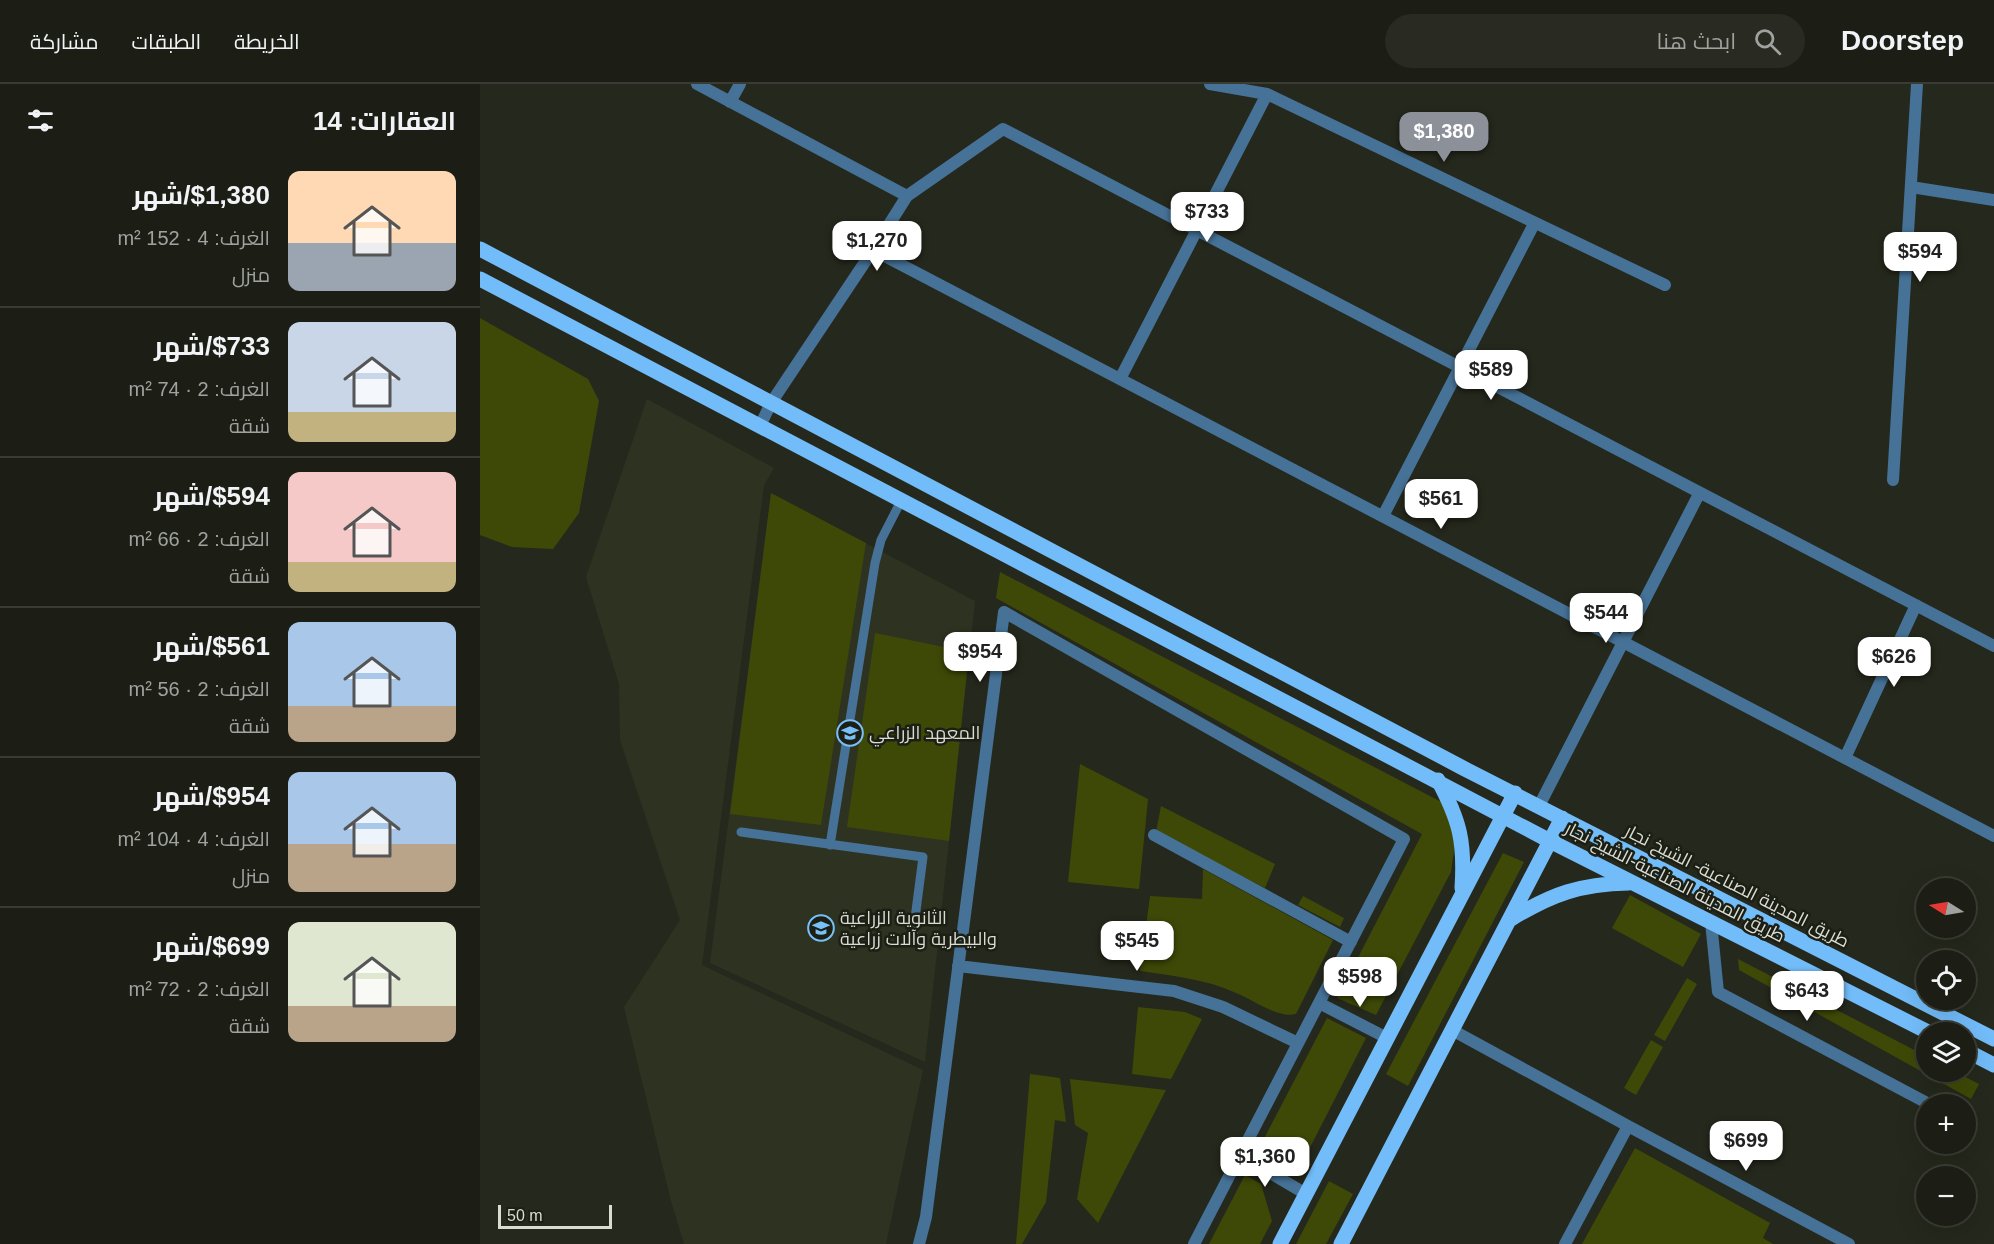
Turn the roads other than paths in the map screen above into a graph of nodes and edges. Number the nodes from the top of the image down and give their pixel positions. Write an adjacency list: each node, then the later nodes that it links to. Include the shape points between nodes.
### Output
1 (697, 84): 6 (street)
2 (740, 84): 6 (street)
3 (1210, 84): 5 (street)
4 (1917, 84): 7 (street)
5 (1267, 94): 10 (street); 11 (street)
6 (730, 102): 8 (street)
7 (1911, 187): 9 (street); 20 (street)
8 (907, 196): 11 (street, via 1003,129); 13 (street)
9 (1994, 200)
10 (1534, 224): 15 (street); 16 (street)
11 (1197, 230): 16 (street); 17 (street)
12 (480, 249): 18 (main road, طريق المدينة الصناعية- الشيخ نجار)
13 (873, 250): 17 (street); 18 (street)
14 (480, 279): 19 (main road, طريق المدينة الصناعية-الشيخ نجار)
15 (1665, 285)
16 (1460, 367): 21 (street); 23 (street)
17 (1120, 379): 23 (street)
18 (771, 403): 19 (street); 29 (main road, طريق المدينة الصناعية- الشيخ نجار)
19 (760, 426): 22 (main road, طريق المدينة الصناعية-الشيخ نجار)
20 (1893, 480)
21 (1699, 494): 24 (street); 25 (street)
22 (902, 499): 28 (main road, طريق المدينة الصناعية-الشيخ نجار); 37 (lane, via 881,540 875,563)
23 (1383, 516): 25 (street)
24 (1916, 605): 26 (street); 27 (street)
25 (1624, 642): 27 (street); 30 (street)
26 (1994, 646)
27 (1845, 758): 35 (street)
28 (1438, 780): 31 (main road, طريق المدينة الصناعية-الشيخ نجار); 39 (main road, via 1463,838)
29 (1515, 794): 30 (main road, طريق المدينة الصناعية- الشيخ نجار); 31 (main road)
30 (1539, 806): 32 (main road, طريق المدينة الصناعية- الشيخ نجار)
31 (1504, 815): 36 (main road, طريق المدينة الصناعية-الشيخ نجار); 39 (main road)
32 (1562, 818): 36 (main road); 49 (main road, طريق المدينة الصناعية- الشيخ نجار)
33 (741, 832): 37 (lane)
34 (1154, 835): 43 (street)
35 (1994, 836)
36 (1550, 841): 38 (main road, طريق المدينة الصناعية-الشيخ نجار); 40 (main road)
37 (830, 844): 42 (lane, via 923,857)
38 (1632, 883): 40 (main road, via 1597,884 1566,891); 41 (main road, طريق المدينة الصناعية-الشيخ نجار)
39 (1462, 895): 48 (main road)
40 (1509, 920): 47 (main road)
41 (1711, 922): 46 (main road, طريق المدينة الصناعية-الشيخ نجار); 53 (street, via 1718,992)
42 (912, 941)
43 (1351, 942): 44 (street, via 1404,839 1004,612); 45 (street)
44 (958, 966): 50 (street, via 1174,991 1223,1007); 57 (street, via 926,1217)
45 (1318, 1003): 48 (street); 50 (street)
46 (1916, 1026)
47 (1452, 1030): 54 (street); 60 (main road)
48 (1387, 1038): 56 (main road)
49 (1994, 1039)
50 (1298, 1043): 55 (street)
51 (1976, 1056): 52 (main road)
52 (1994, 1065)
53 (1916, 1097)
54 (1628, 1126): 61 (street); 62 (street)
55 (1240, 1155): 56 (street); 58 (street)
56 (1306, 1194): 59 (main road)
57 (919, 1244)
58 (1194, 1244)
59 (1280, 1244)
60 (1341, 1244)
61 (1565, 1244)
62 (1849, 1244)

